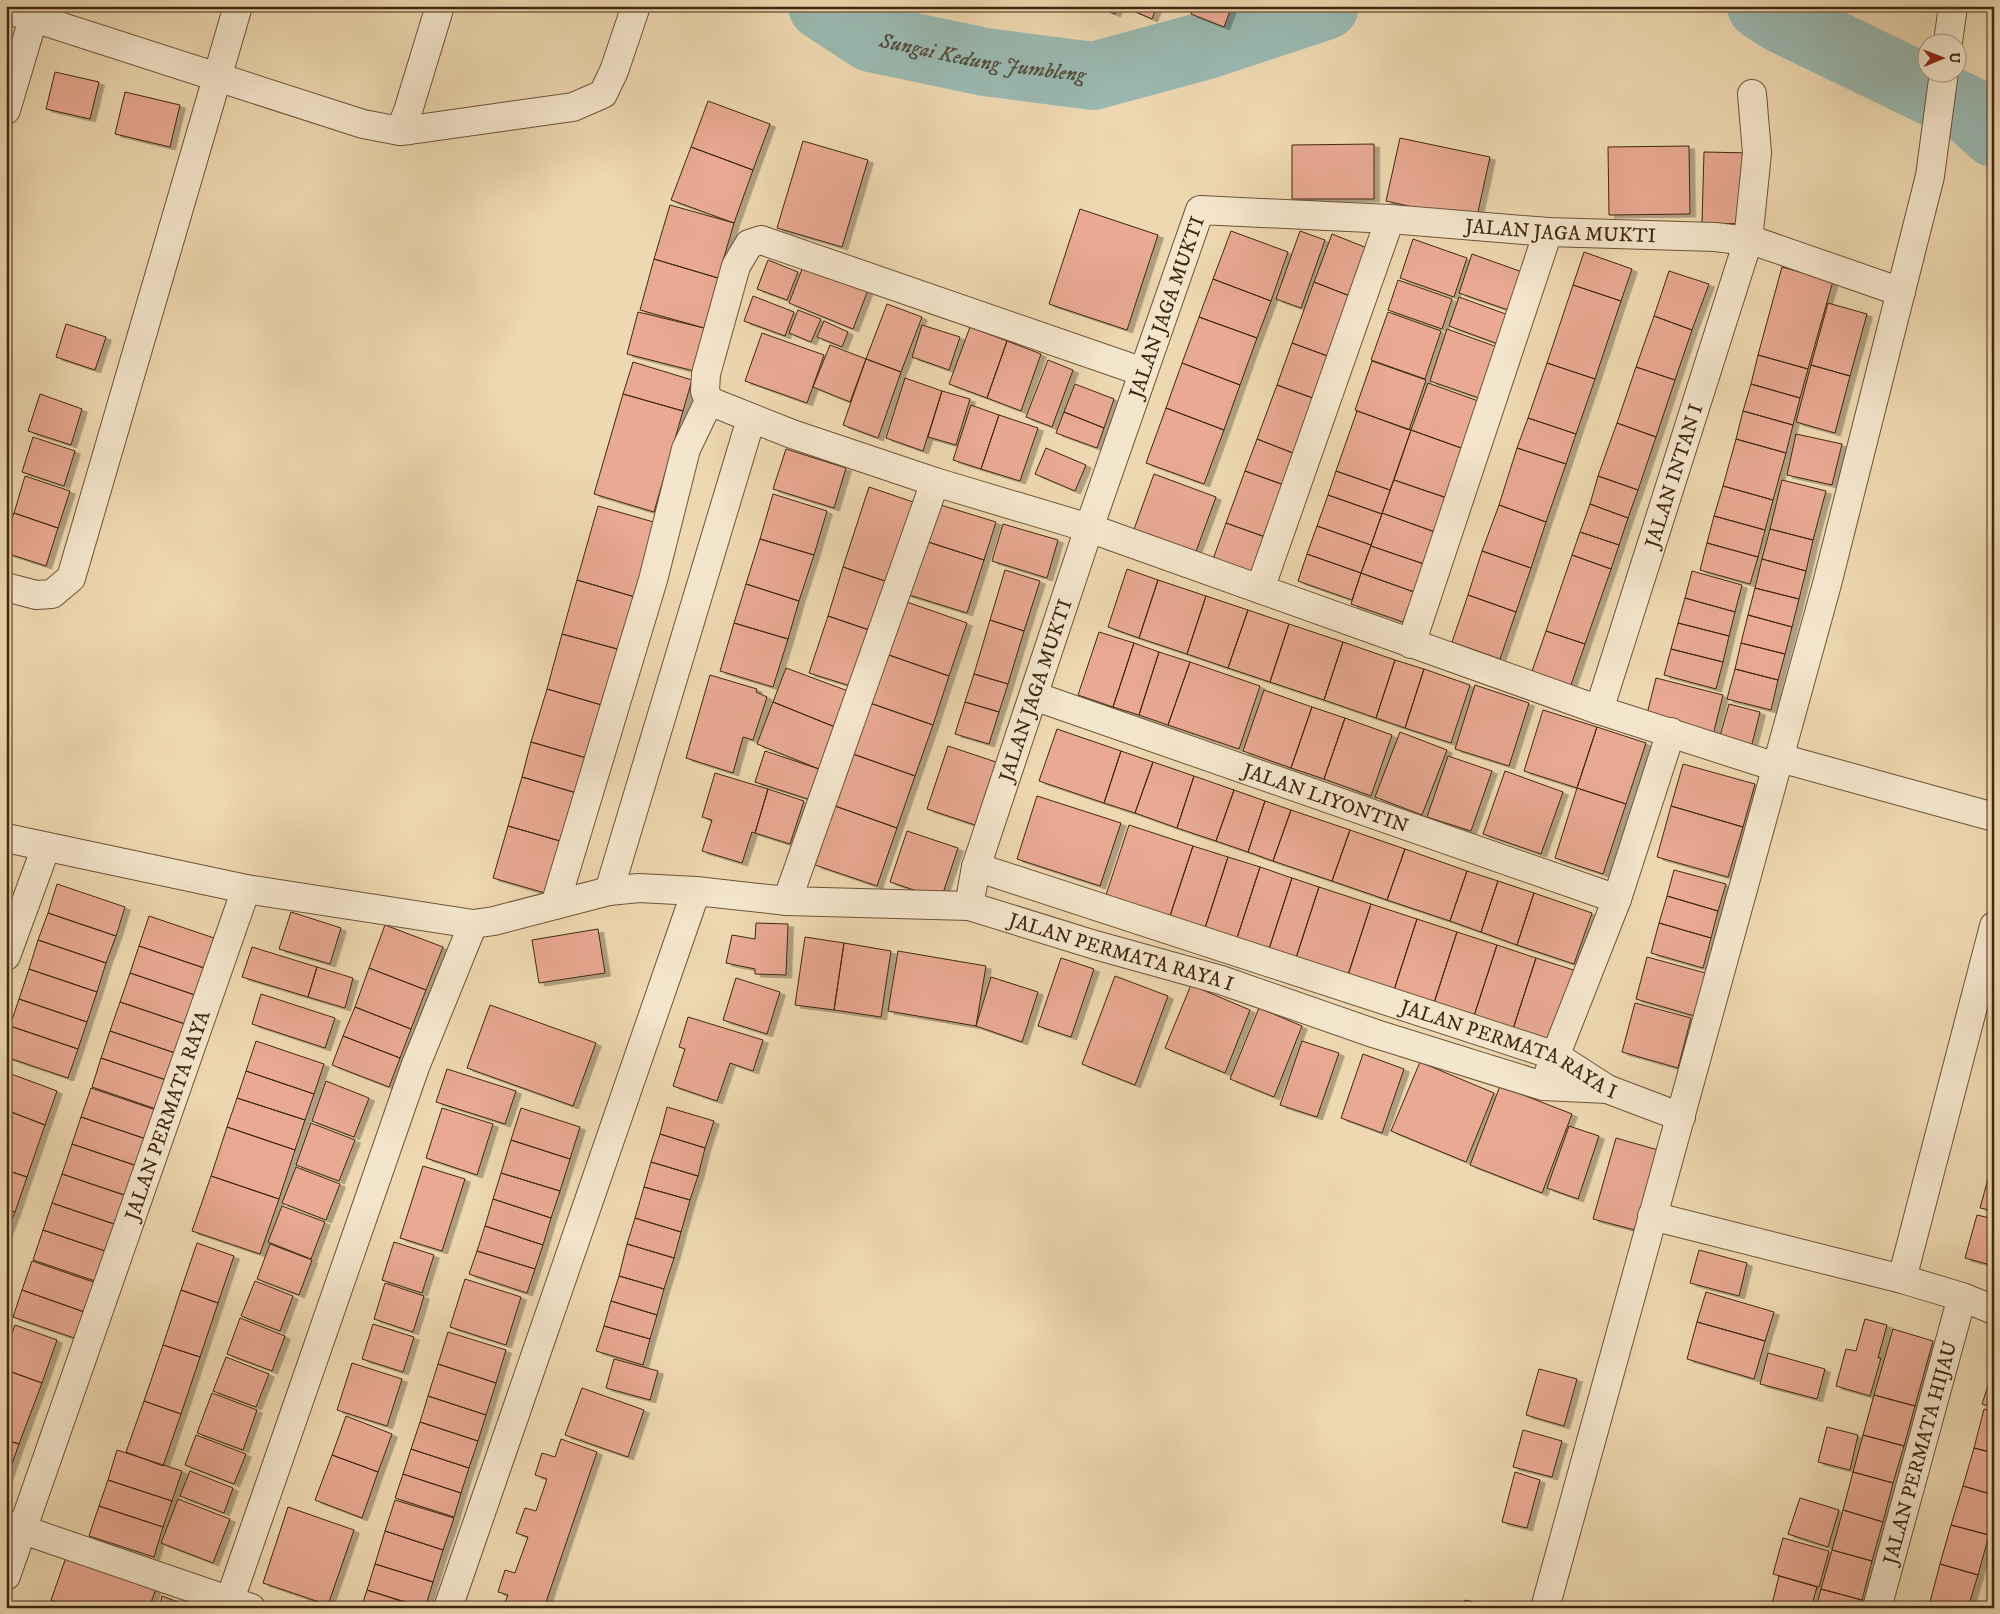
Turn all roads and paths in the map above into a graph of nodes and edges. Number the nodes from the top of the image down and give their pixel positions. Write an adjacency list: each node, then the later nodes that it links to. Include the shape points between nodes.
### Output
1 (238, 6): 8 (street)
2 (440, 6): 12 (street)
3 (636, 6): 12 (street, via 603,94 573,107)
4 (1953, 6): 7 (street)
5 (6, 9): 6 (street)
6 (36, 12): 8 (street); 11 (street)
7 (1949, 32)
8 (217, 76): 12 (street, via 363,124); 22 (street, via 72,578 52,594 36,595)
9 (1943, 82): 16 (street, via 1930,176)
10 (1752, 94): 15 (street, JALAN INTAN I, via 1757,153)
11 (6, 110)
12 (400, 131)
13 (1390, 220): 14 (street, JALAN JAGA MUKTI); 17 (street, JALAN JAGA MUKTI, via 1200,210); 23 (street)
14 (1548, 232): 15 (street, JALAN JAGA MUKTI, via 1715,237); 24 (street)
15 (1753, 242): 16 (street, JALAN JAGA MUKTI); 26 (street, JALAN INTAN I)
16 (1901, 292): 28 (street)
17 (1143, 372): 18 (street, via 761,240 749,244 736,266 706,374 705,391); 21 (street, JALAN JAGA MUKTI)
18 (709, 402): 19 (street); 38 (street, via 686,449 653,580)
19 (751, 420): 20 (street); 34 (street)
20 (935, 482): 21 (street); 37 (street)
21 (1089, 528): 23 (street); 25 (street, JALAN JAGA MUKTI)
22 (6, 587)
23 (1260, 589): 24 (street)
24 (1410, 644): 26 (street)
25 (1034, 696): 32 (street, JALAN JAGA MUKTI); 36 (street, JALAN LIYONTIN)
26 (1599, 710): 27 (street)
27 (1671, 732): 28 (street, via 1717,749); 36 (street)
28 (1778, 762): 29 (street); 46 (street)
29 (1994, 817)
30 (6, 838): 31 (street)
31 (46, 847): 33 (street); 42 (street)
32 (976, 867): 39 (street, JALAN JAGA MUKTI); 43 (street, JALAN PERMATA RAYA I)
33 (246, 889): 40 (street, JALAN PERMATA RAYA I); 51 (street, JALAN PERMATA RAYA)
34 (609, 891): 35 (street, JALAN PERMATA RAYA I, via 639,888); 38 (street, JALAN PERMATA RAYA I)
35 (696, 891): 37 (street, JALAN PERMATA RAYA I); 54 (street)
36 (1617, 899): 43 (street)
37 (787, 901): 39 (street, JALAN PERMATA RAYA I)
38 (555, 905): 40 (street, JALAN PERMATA RAYA I)
39 (969, 906): 44 (street, JALAN PERMATA RAYA I, via 1221,980 1376,1034)
40 (473, 924): 53 (street, via 415,1067)
41 (1994, 926): 48 (street)
42 (6, 956)
43 (1556, 1056): 44 (street); 45 (street, JALAN PERMATA RAYA I)
44 (1543, 1086): 45 (street, JALAN PERMATA RAYA I)
45 (1607, 1090): 46 (street)
46 (1681, 1117): 47 (street)
47 (1652, 1216): 48 (street); 55 (street)
48 (1902, 1279): 49 (street)
49 (1962, 1297): 50 (street); 56 (street, JALAN PERMATA HIJAU)
50 (1994, 1310)
51 (14, 1527): 52 (street, JALAN PERMATA RAYA); 53 (street)
52 (6, 1576)
53 (235, 1605)
54 (448, 1608)
55 (1545, 1608)
56 (1877, 1608)

